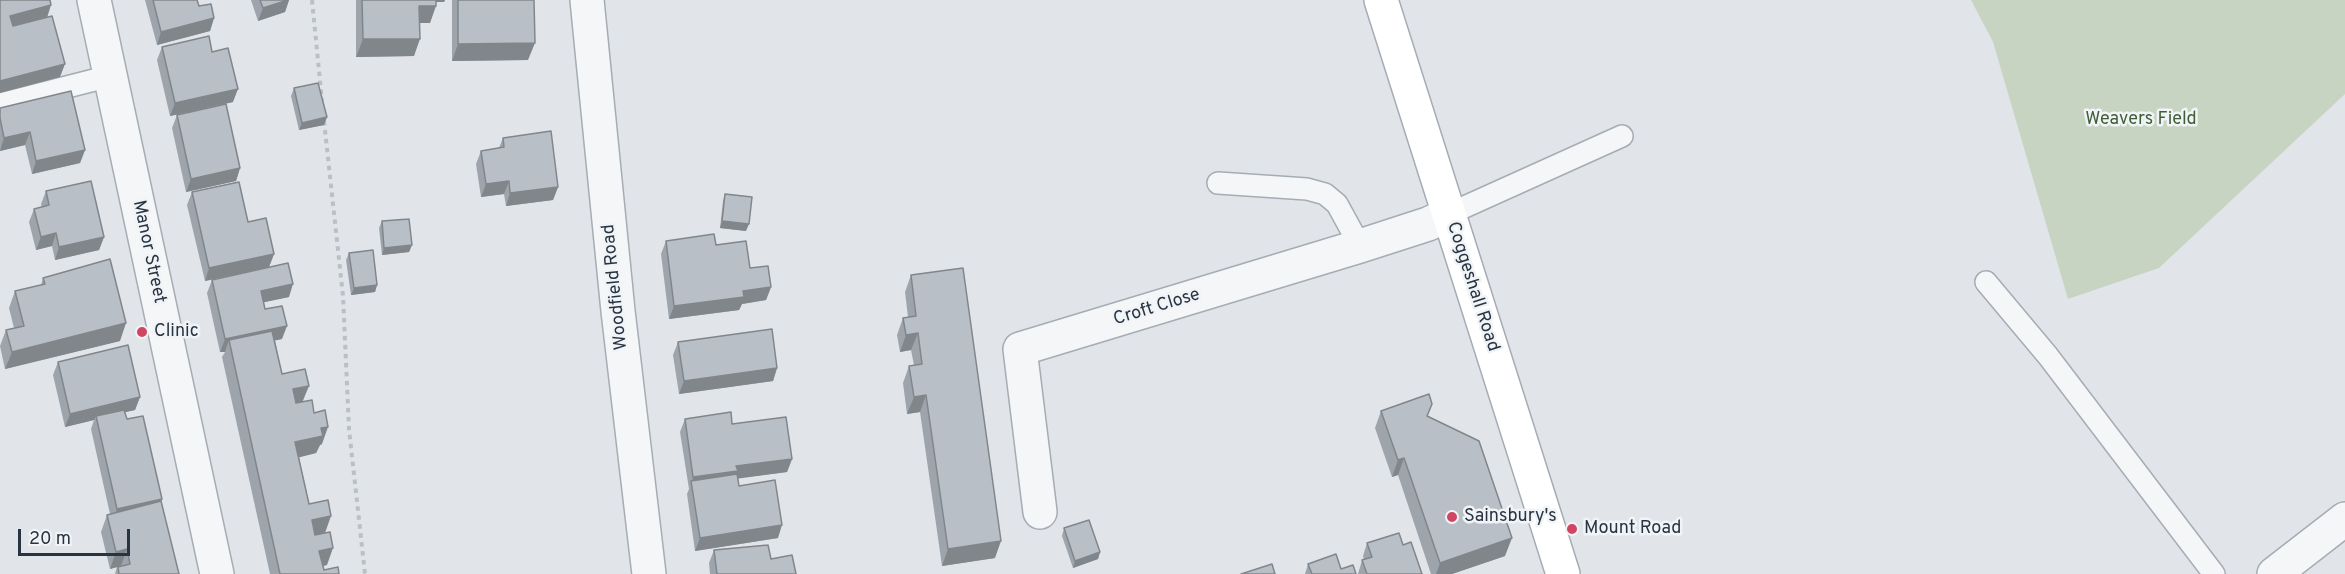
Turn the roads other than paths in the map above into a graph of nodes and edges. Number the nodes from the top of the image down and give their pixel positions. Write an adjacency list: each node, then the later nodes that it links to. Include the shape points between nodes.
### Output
1 (94, 0): 4 (street, Manor Street)
2 (587, 0): 14 (street, Woodfield Road)
3 (1381, 0): 8 (main road, Coggeshall Road)
4 (110, 76): 5 (lane); 13 (street, Manor Street)
5 (0, 104)
6 (1622, 136): 8 (lane)
7 (1218, 183): 9 (lane, via 1307,189 1325,194 1337,204)
8 (1449, 214): 9 (street, Croft Close); 15 (main road, Coggeshall Road)
9 (1359, 246): 11 (street, Croft Close, via 1020,348)
10 (1986, 282): 16 (lane, via 2048,356)
11 (1040, 512)
12 (2345, 519): 17 (street)
13 (217, 574)
14 (649, 574)
15 (1563, 574)
16 (2214, 574)
17 (2274, 574)

